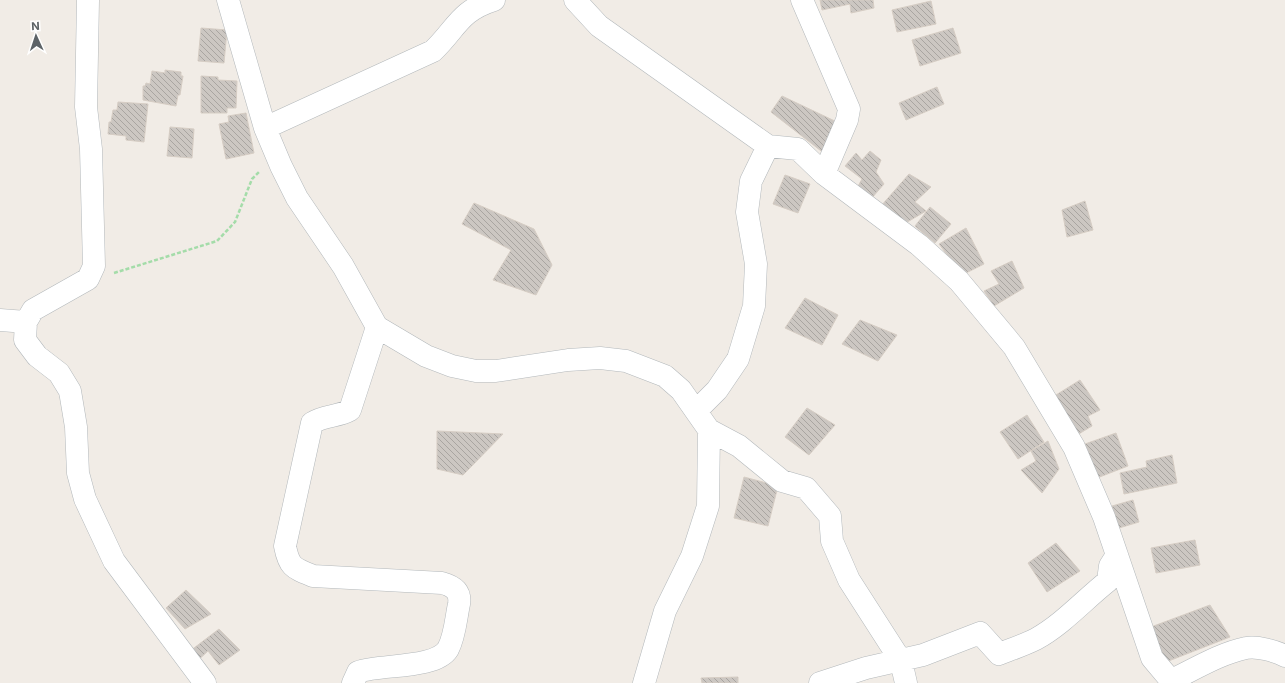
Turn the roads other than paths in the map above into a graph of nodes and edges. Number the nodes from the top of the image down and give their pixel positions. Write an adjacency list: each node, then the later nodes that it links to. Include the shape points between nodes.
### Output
1 (88, 0): 10 (street, via 86,107 91,149 94,266 88,279 34,310)
2 (228, 0): 6 (street)
3 (494, 0): 6 (street, via 466,12 446,38 432,51)
4 (575, 0): 7 (street, via 600,26)
5 (802, 0): 8 (street, via 849,109 847,120)
6 (265, 128): 11 (street, via 297,198 343,266)
7 (768, 146): 8 (street, via 798,149); 12 (street, via 751,181 747,212 756,264 754,306 738,359 717,390)
8 (824, 174): 14 (street, via 918,245 958,281 1014,347 1074,447)
9 (0, 320): 10 (street)
10 (26, 322): 18 (street, via 25,340 37,356 59,373 70,392 76,427 78,473 85,498 114,561)
11 (377, 327): 12 (street, via 426,356 452,366 476,370 496,371 568,360 626,360 665,376 681,390); 19 (street, via 350,410 340,416 319,418 312,423 285,546 288,560 294,569 313,576 442,583 452,586 458,593 459,601 454,633 442,656 431,661 369,668 358,672)
12 (696, 411): 13 (street)
13 (709, 430): 16 (street, via 739,446 782,481 806,488 830,516 832,541 849,580); 20 (street, via 708,506 692,556 665,611)
14 (1117, 555): 16 (street, via 1110,566 1108,581 1062,620 1020,647 999,654 980,633); 17 (street, via 1152,658)
15 (1285, 656): 17 (street, via 1268,650 1248,648)
16 (901, 661): 21 (street, via 866,668); 22 (street)
17 (1171, 682)
18 (205, 683)
19 (353, 683)
20 (644, 683)
21 (820, 683)
22 (906, 683)

